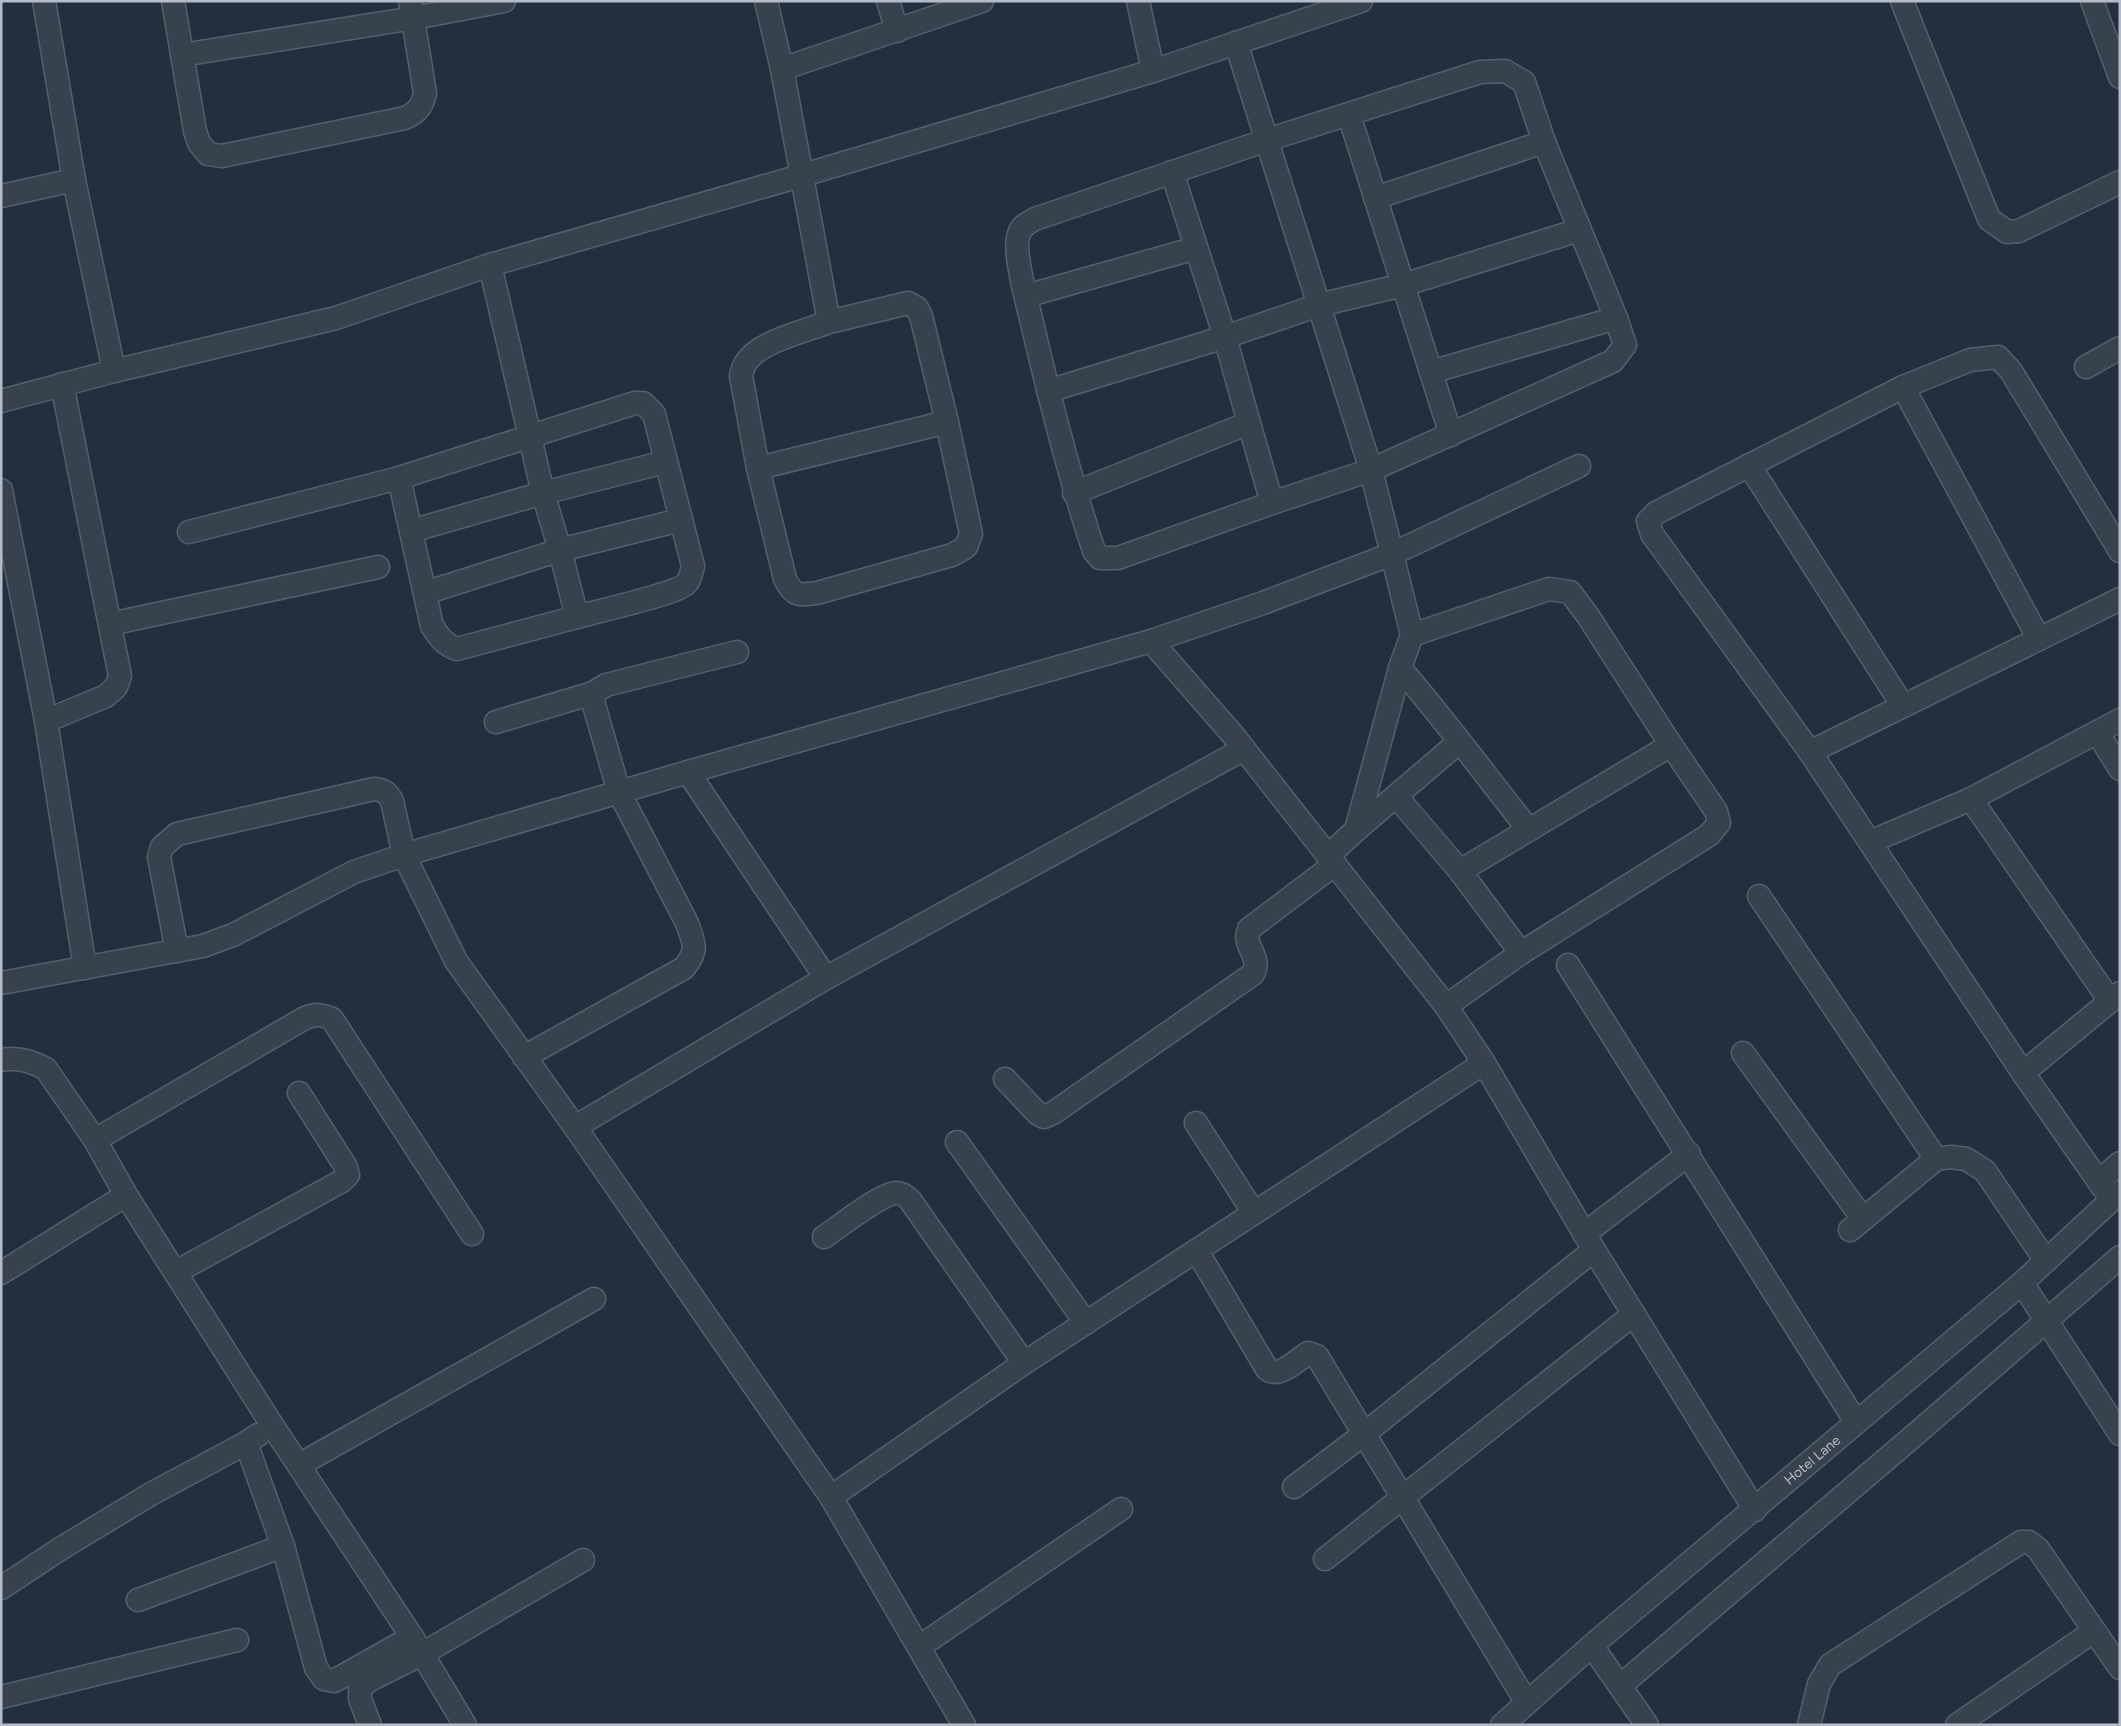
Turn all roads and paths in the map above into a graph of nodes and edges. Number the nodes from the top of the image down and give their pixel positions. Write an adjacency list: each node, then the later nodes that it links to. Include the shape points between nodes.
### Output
1 (44, 1): 23 (street)
2 (173, 1): 14 (street)
3 (504, 1): 11 (street)
4 (766, 1): 15 (street)
5 (888, 1): 12 (street)
6 (982, 1): 12 (street)
7 (1138, 1): 16 (street)
8 (1361, 1): 13 (street)
9 (1902, 1): 24 (street, via 1989,219 2007,232 2020,231)
10 (2092, 1): 17 (street)
11 (412, 10): 14 (street); 14 (street, via 424,93 422,105 415,114 222,156 208,154 199,143)
12 (898, 31): 15 (street)
13 (1236, 43): 16 (street); 19 (street)
14 (182, 55)
15 (782, 69): 22 (street)
16 (1154, 71): 22 (street)
17 (2120, 77)
18 (1349, 115): 19 (street); 20 (street, via 1480,72 1505,71 1524,82); 26 (street)
19 (1267, 140): 21 (street); 32 (street)
20 (1544, 142): 26 (street); 27 (street)
21 (1172, 172): 28 (street); 31 (street, via 1025,225 1018,234 1017,250)
22 (800, 176): 29 (street); 34 (street)
23 (74, 180): 25 (street); 38 (street)
24 (2120, 182)
25 (1, 196)
26 (1375, 198): 30 (street)
27 (1579, 230): 30 (street); 33 (street)
28 (1196, 248): 31 (street); 35 (street)
29 (490, 265): 38 (street, via 336,318); 47 (street)
30 (1403, 285): 32 (street); 39 (street)
31 (1026, 296): 42 (street)
32 (1319, 305): 35 (street); 52 (street)
33 (1616, 318): 39 (street); 46 (street, via 1625,345 1613,361)
34 (829, 322): 44 (street, via 908,303 917,308); 51 (street, via 768,345 746,362 741,376)
35 (1226, 337): 42 (street); 45 (street)
36 (2120, 348): 37 (street)
37 (2086, 367)
38 (114, 371): 40 (street)
39 (1431, 372): 46 (street)
40 (62, 384): 43 (street); 68 (street)
41 (1903, 387): 49 (street); 62 (street, via 1970,360 1998,357 2011,371); 70 (street)
42 (1048, 391): 56 (street)
43 (1, 401)
44 (947, 422): 51 (street); 51 (street, via 971,534 966,547 952,555 817,593 800,595 790,590)
45 (1249, 423): 56 (street); 57 (street)
46 (1451, 435): 52 (street)
47 (530, 438): 48 (street, via 643,403 654,414); 53 (street); 55 (street)
48 (665, 462): 55 (street); 58 (street)
49 (1749, 465): 75 (street); 83 (street, via 1656,513 1648,521 1652,534)
50 (1579, 466): 63 (street)
51 (758, 468)
52 (1371, 470): 57 (street); 63 (street)
53 (398, 478): 59 (street); 60 (street)
54 (1, 490): 77 (street)
55 (543, 493): 59 (street); 61 (street)
56 (1074, 493): 57 (street, via 1094,551 1100,558 1110,560)
57 (1272, 502)
58 (680, 520): 61 (street); 67 (street, via 693,566 685,584)
59 (411, 531): 65 (street)
60 (189, 532)
61 (560, 550): 65 (street); 67 (street)
62 (2120, 551)
63 (1392, 554): 69 (street); 71 (street)
64 (378, 567): 68 (street)
65 (425, 593): 67 (street, via 432,626 449,647 457,650)
66 (2120, 598): 70 (street)
67 (577, 617)
68 (110, 624): 77 (street, via 120,676 116,687 106,696)
69 (1412, 635): 73 (street); 81 (street, via 1549,590 1570,592)
70 (2040, 639): 75 (street)
71 (1151, 641): 82 (street); 85 (street)
72 (737, 652): 74 (street, via 606,685)
73 (1400, 668): 80 (street); 89 (street)
74 (593, 693): 78 (street); 86 (street)
75 (1903, 706): 83 (street)
76 (2120, 720): 79 (street)
77 (46, 721): 99 (street)
78 (496, 722)
79 (2097, 732): 84 (street); 88 (street)
80 (1459, 742): 87 (street); 90 (street)
81 (1672, 745): 90 (street); 97 (street, via 1716,811 1719,823 1709,836)
82 (1244, 749): 93 (street); 100 (street)
83 (1810, 752): 91 (street)
84 (2120, 768)
85 (688, 772): 86 (street); 100 (street)
86 (620, 792): 92 (street); 105 (street, via 687,923 695,946 692,957 684,968)
87 (1396, 796): 89 (street); 94 (street)
88 (1971, 799): 91 (street); 102 (street)
89 (1356, 830): 93 (street)
90 (1529, 830): 94 (street)
91 (1870, 842): 108 (street)
92 (404, 855): 96 (street, via 354,872 233,935); 96 (street, via 392,801 387,793 374,789 177,834 162,847 159,857); 105 (street, via 456,961)
93 (1332, 859): 103 (street); 109 (street, via 1249,929 1247,942 1257,960 1253,974 1053,1113 1044,1117 1038,1114)
94 (1460, 871): 97 (street)
95 (1758, 896): 116 (street)
96 (177, 951): 99 (street)
97 (1520, 953): 103 (street)
98 (1568, 965): 115 (street)
99 (85, 968): 101 (street)
100 (826, 978): 112 (street)
101 (1, 983)
102 (2115, 997): 108 (street)
103 (1446, 1006): 107 (street)
104 (1743, 1053): 116 (street, via 1857,1224)
105 (524, 1057): 112 (street)
106 (1, 1060): 113 (street, via 22,1059 46,1070)
107 (1484, 1063): 120 (street); 123 (street)
108 (2023, 1073): 118 (street)
109 (1005, 1079)
110 (299, 1093): 127 (street, via 348,1175)
111 (1196, 1122): 120 (street)
112 (575, 1127): 142 (street)
113 (95, 1140): 119 (street); 121 (street, via 305,1018 323,1014 332,1019)
114 (957, 1142): 133 (street)
115 (1688, 1154): 123 (street); 135 (street)
116 (1936, 1159): 126 (street, via 1966,1159 1985,1171)
117 (2120, 1163): 118 (street, Hotel Lane)
118 (2110, 1191): 126 (street, Hotel Lane)
119 (126, 1195): 127 (street); 128 (street)
120 (1254, 1213): 124 (street)
121 (472, 1234)
122 (824, 1237): 134 (street, via 882,1198 894,1193 903,1194)
123 (1589, 1242): 131 (street); 138 (street)
124 (1197, 1251): 133 (street); 138 (street, via 1267,1369 1277,1373 1308,1353 1317,1356)
125 (2120, 1257): 132 (street)
126 (2046, 1260): 129 (street, Hotel Lane)
127 (176, 1272): 136 (street)
128 (1, 1273)
129 (2026, 1289): 132 (street); 135 (street, Hotel Lane)
130 (594, 1299): 140 (street)
131 (1634, 1314): 143 (street); 145 (street)
132 (2045, 1318): 137 (street); 155 (street)
133 (1086, 1323): 134 (street)
134 (1024, 1363): 142 (street)
135 (1856, 1422): 145 (street, Hotel Lane)
136 (272, 1425): 139 (street); 140 (street)
137 (2119, 1430)
138 (1364, 1434): 141 (street); 143 (street)
139 (246, 1443): 146 (street); 149 (street)
140 (299, 1465): 153 (street)
141 (1294, 1487)
142 (831, 1496): 154 (street)
143 (1403, 1497): 147 (street); 158 (street)
144 (1121, 1509): 154 (street)
145 (1755, 1510): 155 (street, Hotel Lane)
146 (283, 1546): 150 (street); 153 (street, via 316,1668 324,1678 334,1681)
147 (1325, 1559)
148 (583, 1560): 153 (street)
149 (5, 1579)
150 (138, 1600)
151 (2094, 1631): 156 (street); 164 (street, via 2038,1549 2030,1542 2021,1542 1830,1665 1819,1684); 165 (street)
152 (237, 1640): 157 (street)
153 (417, 1645): 159 (street, via 360,1688 360,1699); 160 (street)
154 (919, 1647): 161 (street)
155 (1606, 1665): 158 (street, Hotel Lane); 163 (street)
156 (2120, 1668)
157 (1, 1697)
158 (1527, 1703): 162 (street, Hotel Lane)
159 (370, 1725)
160 (465, 1725)
161 (964, 1725)
162 (1502, 1725)
163 (1647, 1725)
164 (1809, 1725)
165 (1957, 1725)

